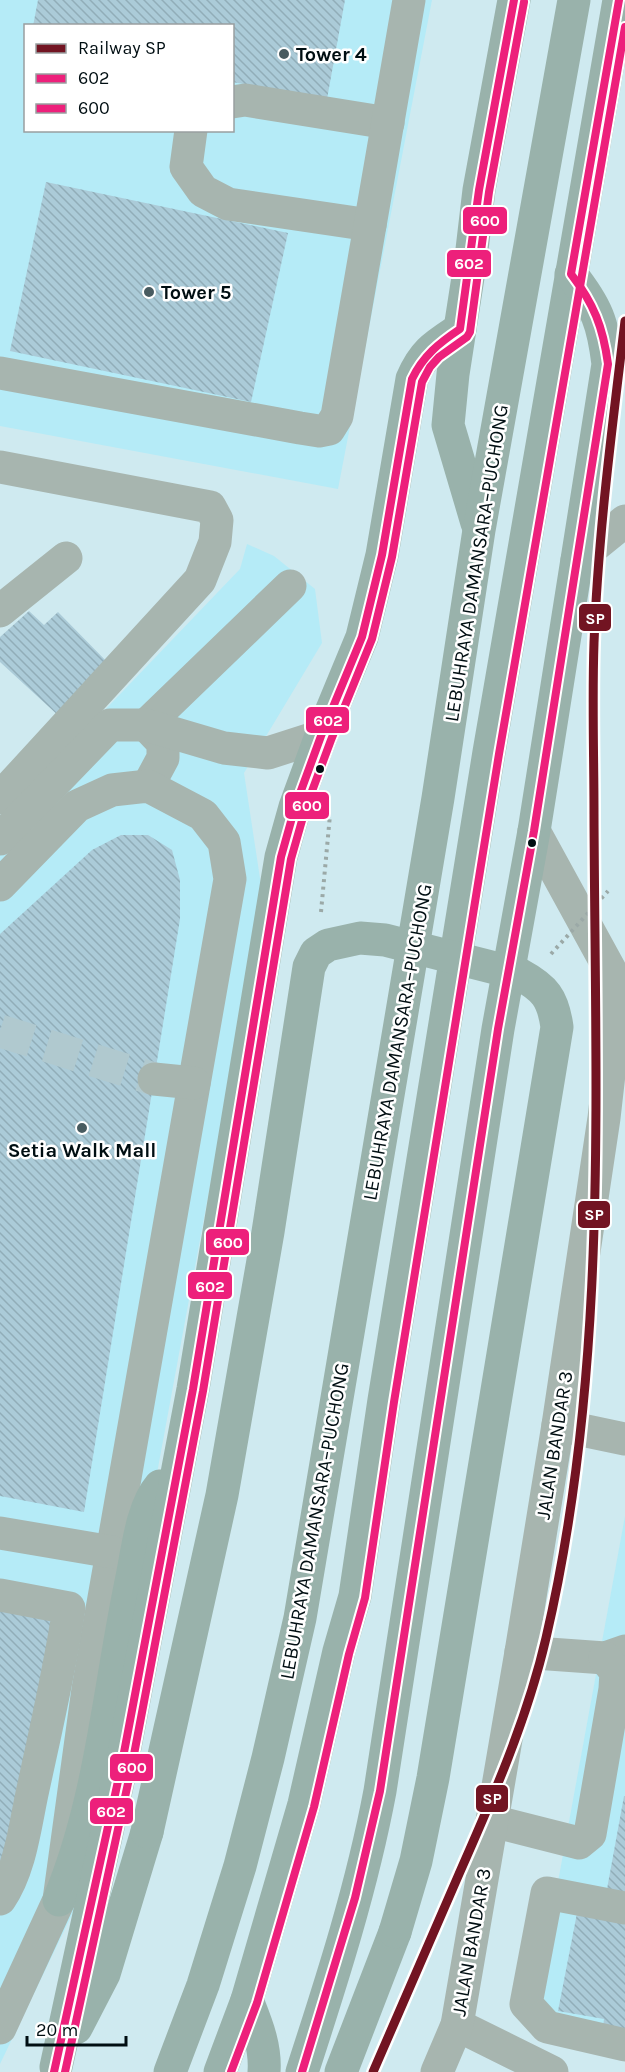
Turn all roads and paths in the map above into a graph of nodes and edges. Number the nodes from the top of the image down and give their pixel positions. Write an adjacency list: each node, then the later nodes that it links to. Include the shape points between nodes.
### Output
1 (409, 0): 6 (street)
2 (514, 0): 10 (highway, via 479,190)
3 (574, 0): 14 (highway, LEBUHRAYA DAMANSARA–PUCHONG)
4 (619, 0): 9 (highway)
5 (234, 102): 6 (street, via 245,100)
6 (387, 123): 8 (street)
7 (191, 132): 8 (street, via 186,167 203,191 228,204)
8 (370, 225): 11 (street, via 337,416 329,429 300,428)
9 (571, 274): 16 (highway, via 597,311 608,364); 45 (highway, via 475,834 355,1596 304,1804)
10 (460, 329): 14 (highway, via 448,425); 20 (highway, via 433,347 412,379 382,555 362,637)
11 (0, 373)
12 (0, 467): 22 (street, via 210,507 218,520 215,542 200,580)
13 (625, 521): 16 (street)
14 (479, 530): 51 (highway, LEBUHRAYA DAMANSARA–PUCHONG, via 446,755 300,1618 240,1866 203,1985)
15 (66, 558): 18 (street)
16 (577, 560): 24 (highway)
17 (290, 586): 19 (street)
18 (0, 611)
19 (146, 725): 20 (street, via 224,748 268,753); 21 (street, via 163,743 163,758); 25 (street, via 110,725)
20 (321, 736): 35 (highway, via 281,857)
21 (148, 786): 26 (street, via 112,790 77,806); 31 (street, via 202,815 224,842 230,879)
22 (0, 798)
23 (330, 815): 27 (path)
24 (534, 831): 28 (street, JALAN BANDAR 3); 54 (highway, via 498,1029 380,1791 358,1893)
25 (0, 839)
26 (0, 885)
27 (321, 912)
28 (623, 984): 29 (street, JALAN BANDAR 3)
29 (618, 1050): 32 (street, JALAN BANDAR 3)
30 (154, 1079): 31 (street)
31 (194, 1083): 37 (street)
32 (614, 1120): 33 (street, JALAN BANDAR 3)
33 (558, 1425): 34 (street); 39 (street, JALAN BANDAR 3)
34 (625, 1439)
35 (177, 1470): 43 (highway, via 157,1489 146,1513 100,1756); 50 (highway, via 122,1763)
36 (0, 1533): 37 (street)
37 (112, 1552): 43 (street, via 88,1689)
38 (0, 1595): 42 (street, via 69,1608 20,1846 9,1886)
39 (521, 1652): 40 (street); 41 (street, JALAN BANDAR 3)
40 (615, 1654): 41 (street, via 615,1689 590,1834 579,1843)
41 (492, 1821): 47 (street, JALAN BANDAR 3)
42 (0, 1899)
43 (59, 1900): 46 (street)
44 (625, 1908): 48 (street, via 547,1893 526,2004 547,2027)
45 (247, 2000): 52 (highway); 53 (highway, via 259,2032)
46 (3, 2013)
47 (457, 2025): 49 (street, JALAN BANDAR 3); 56 (street)
48 (625, 2045)
49 (439, 2067)
50 (55, 2070): 55 (highway, bridge, via 104,1974 147,1832 222,1495 309,967 316,953 328,945 360,938 385,940 519,974 536,983 548,996 557,1027 416,1861 395,1932)
51 (170, 2072)
52 (220, 2072)
53 (264, 2072)
54 (302, 2072)
55 (341, 2072)
56 (552, 2072)

